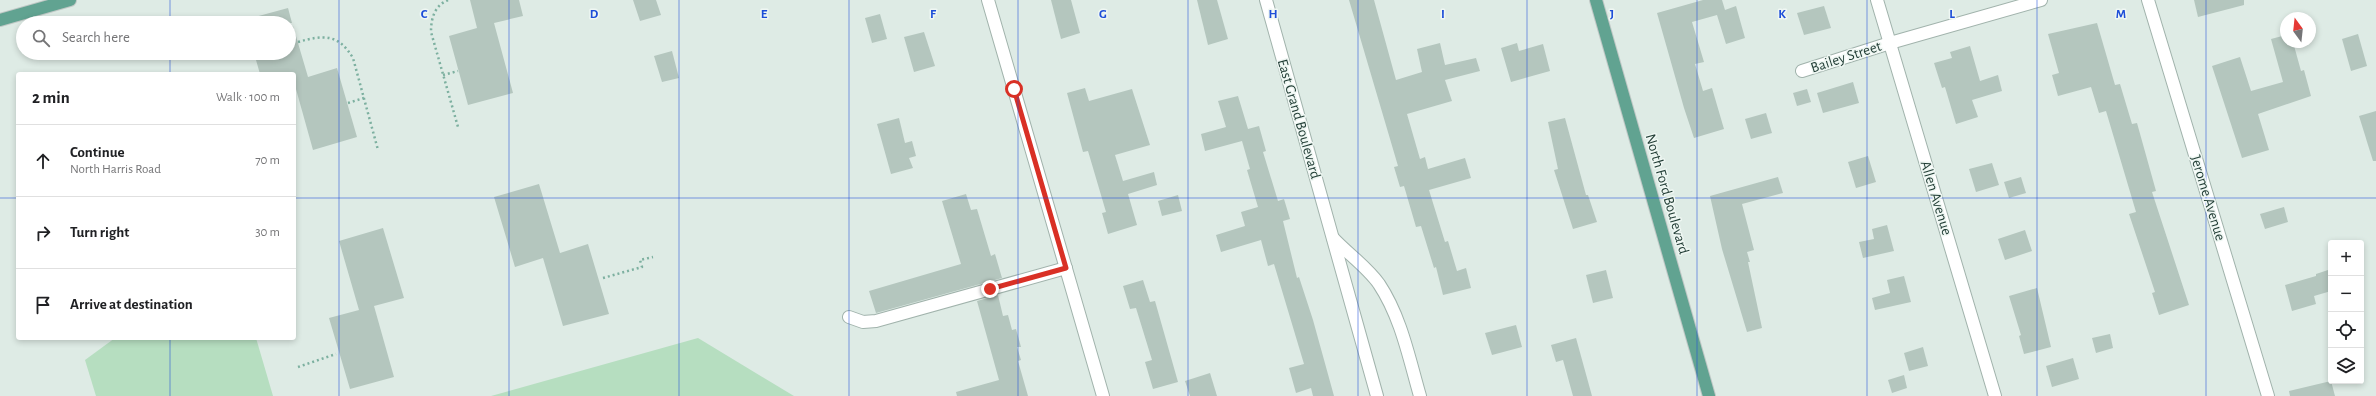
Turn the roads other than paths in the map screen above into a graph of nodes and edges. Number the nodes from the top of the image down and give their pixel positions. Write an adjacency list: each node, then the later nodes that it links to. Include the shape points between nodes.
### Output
1 (70, 0): 8 (main road)
2 (988, 0): 12 (street)
3 (1266, 0): 11 (street, East Grand Boulevard)
4 (1596, 0): 17 (main road, North Ford Boulevard)
5 (1877, 0): 9 (street, Allen Avenue)
6 (2042, 0): 9 (street, Bailey Street)
7 (2148, 0): 19 (street, Jerome Avenue)
8 (0, 20)
9 (1890, 43): 10 (street, Bailey Street); 18 (street, Allen Avenue)
10 (1802, 71)
11 (1332, 238): 15 (street, East Grand Boulevard); 16 (street, via 1378,282 1388,299 1396,314)
12 (1066, 268): 13 (street, via 876,321 863,322); 14 (street)
13 (848, 317)
14 (1103, 396)
15 (1377, 396)
16 (1420, 396)
17 (1708, 396)
18 (1995, 396)
19 (2268, 396)

